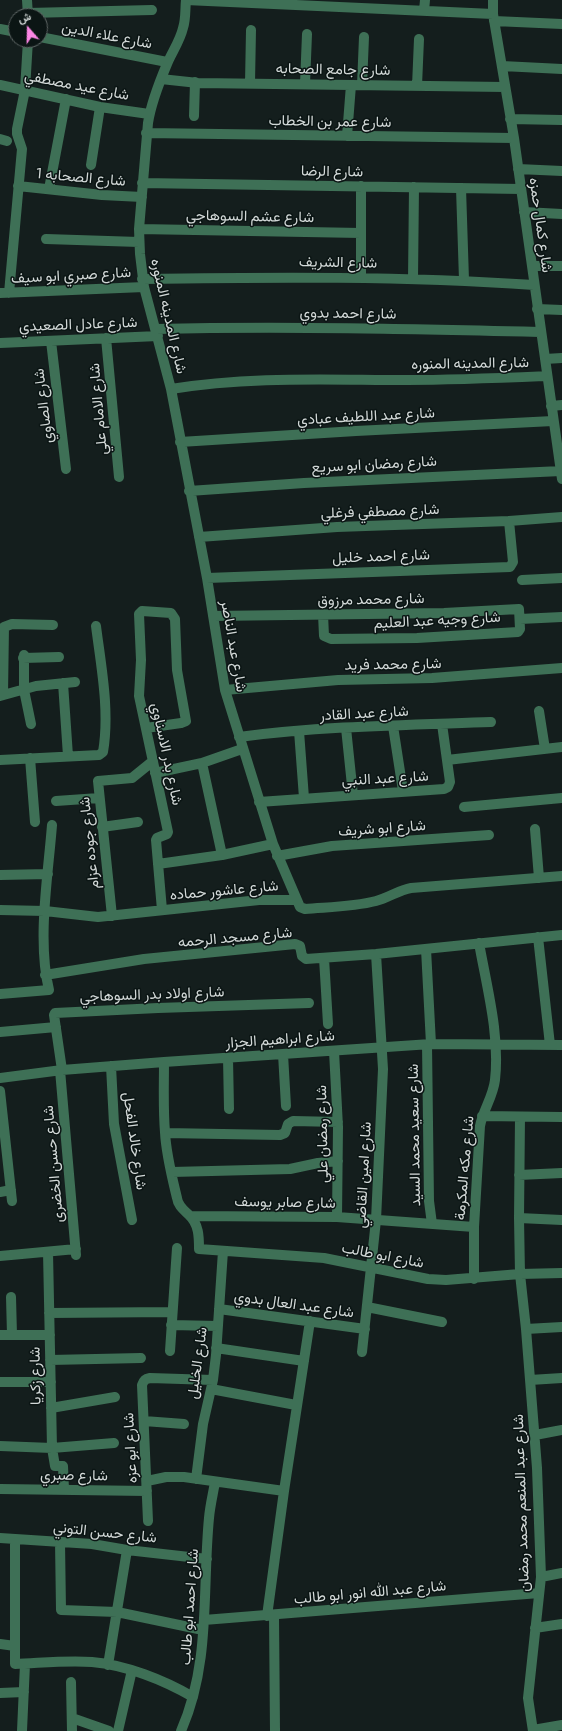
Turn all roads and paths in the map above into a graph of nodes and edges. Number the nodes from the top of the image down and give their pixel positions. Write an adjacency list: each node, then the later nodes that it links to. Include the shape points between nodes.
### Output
1 (186, 0): 5 (street); 15 (street, شارع المدينه المنوره, via 184,27)
2 (425, 0): 5 (street)
3 (493, 0): 7 (street, شارع كمال حمزه)
4 (152, 10): 6 (street)
5 (424, 11): 7 (street)
6 (48, 14)
7 (494, 18): 8 (street); 16 (street, شارع كمال حمزه)
8 (562, 24)
9 (251, 30): 20 (street)
10 (307, 34): 21 (street)
11 (364, 37): 24 (street)
12 (48, 39): 15 (street, شارع علاء الدين)
13 (419, 39): 25 (street)
14 (28, 48): 27 (street)
15 (168, 62): 18 (street, شارع المدينه المنوره)
16 (502, 66): 17 (street); 26 (street, شارع كمال حمزه)
17 (562, 69)
18 (161, 78): 19 (street, شارع جامع الصحابه); 30 (street, شارع المدينه المنوره)
19 (195, 82): 20 (street, شارع جامع الصحابه); 31 (street)
20 (250, 83): 21 (street, شارع جامع الصحابه)
21 (305, 84): 23 (street, شارع جامع الصحابه)
22 (0, 85): 27 (street, شارع عيد مصطفي)
23 (351, 85): 24 (street, شارع جامع الصحابه); 35 (street)
24 (362, 85): 25 (street, شارع جامع الصحابه)
25 (417, 86): 26 (street, شارع جامع الصحابه)
26 (505, 87): 32 (street, شارع كمال حمزه)
27 (25, 90): 28 (street, شارع عيد مصطفي); 41 (street, via 17,128 22,148)
28 (66, 99): 29 (street, شارع عيد مصطفي); 45 (street)
29 (100, 106): 30 (street, شارع عيد مصطفي); 37 (street)
30 (149, 114): 34 (street, شارع المدينه المنوره)
31 (194, 116)
32 (510, 119): 33 (street); 36 (street, شارع كمال حمزه)
33 (562, 120)
34 (146, 133): 35 (street, شارع عمر بن الخطاب); 40 (street, شارع المدينه المنوره)
35 (347, 136): 36 (street, شارع عمر بن الخطاب)
36 (514, 138): 38 (street, شارع كمال حمزه)
37 (91, 165)
38 (518, 169): 39 (street); 46 (street, شارع كمال حمزه)
39 (562, 171)
40 (142, 183): 42 (street, شارع الرضا); 47 (street, شارع المدينه المنوره)
41 (18, 186): 45 (street, شارع الصحابه 1); 61 (street)
42 (361, 186): 43 (street, شارع الرضا); 51 (street)
43 (414, 187): 44 (street, شارع الرضا); 57 (street)
44 (461, 188): 46 (street, شارع الرضا); 58 (street)
45 (49, 189): 47 (street, شارع الصحابه 1)
46 (521, 189): 48 (street, شارع كمال حمزه)
47 (142, 197): 50 (street, شارع المدينه المنوره)
48 (524, 212): 49 (street); 54 (street, شارع كمال حمزه)
49 (562, 214)
50 (139, 229): 51 (street, شارع عشم السوهاجي); 53 (street, شارع المدينه المنوره)
51 (361, 233): 56 (street)
52 (46, 239): 53 (street)
53 (139, 242): 59 (street, شارع المدينه المنوره)
54 (532, 266): 55 (street); 60 (street, شارع كمال حمزه)
55 (562, 266)
56 (361, 277): 57 (street, شارع الشريف); 59 (street, شارع الشريف)
57 (413, 279): 58 (street, شارع الشريف)
58 (464, 280): 60 (street, شارع الشريف)
59 (143, 283): 61 (street, شارع صبري ابو سيف); 64 (street, شارع المدينه المنوره)
60 (534, 285): 62 (street, شارع كمال حمزه)
61 (4, 293)
62 (537, 309): 63 (street); 65 (street, شارع كمال حمزه)
63 (562, 310)
64 (157, 332): 65 (street, شارع احمد بدوي, via 224,327); 66 (street, شارع عادل الصعيدي); 72 (street, شارع المدينه المنوره)
65 (541, 332): 70 (street, شارع كمال حمزه)
66 (106, 338): 67 (street, شارع عادل الصعيدي); 80 (street, شارع الامام علي)
67 (51, 341): 68 (street, شارع عادل الصعيدي); 78 (street, شارع الصاوي)
68 (0, 343)
69 (562, 358): 70 (street)
70 (544, 359): 71 (street, شارع كمال حمزه)
71 (547, 376): 72 (street, شارع المدينه المنوره, via 413,380 260,379); 74 (street, شارع كمال حمزه)
72 (171, 389): 76 (street, شارع عبد الناصر)
73 (562, 405): 74 (street)
74 (551, 406): 75 (street, شارع كمال حمزه)
75 (553, 421): 76 (street, شارع عبد اللطيف عبادي); 77 (street, شارع كمال حمزه)
76 (180, 442): 81 (street, شارع عبد الناصر)
77 (560, 459): 79 (street, شارع كمال حمزه)
78 (66, 469)
79 (561, 475): 81 (street, شارع رمضان ابو سريع, via 304,483)
80 (119, 478)
81 (190, 491): 84 (street, شارع عبد الناصر)
82 (562, 517): 83 (street, شارع مصطفي فرغلي)
83 (509, 521): 84 (street, شارع مصطفي فرغلي, via 338,527); 85 (street, شارع احمد خليل, via 513,562 510,566)
84 (199, 537): 85 (street, شارع عبد الناصر)
85 (207, 578): 89 (street, شارع عبد الناصر)
86 (562, 578): 87 (street)
87 (522, 580)
88 (322, 614): 89 (street, شارع محمد مرزوق); 91 (street, شارع محمد مرزوق, via 444,613 519,609); 91 (street, شارع وجيه عبد العليم, via 322,633 331,639 417,638 518,632)
89 (212, 616): 99 (street, شارع عبد الناصر)
90 (562, 617): 91 (street, شارع وجيه عبد العليم)
91 (520, 619)
92 (54, 625): 100 (street, via 12,624 4,627)
93 (96, 626): 113 (street, via 105,714 103,750 99,755)
94 (59, 657): 98 (street, via 23,656)
95 (562, 668): 99 (street, شارع محمد فريد, via 432,678 338,680)
96 (75, 682): 97 (street)
97 (62, 683): 98 (street); 113 (street)
98 (24, 690): 100 (street); 103 (street)
99 (225, 690): 109 (street, شارع عبد الناصر)
100 (2, 696)
101 (539, 711): 112 (street)
102 (491, 722): 104 (street, شارع عبد القادر)
103 (31, 724)
104 (442, 724): 105 (street, شارع عبد القادر); 117 (street, شارع عبد النبي)
105 (393, 726): 107 (street, شارع عبد القادر); 120 (street)
106 (146, 728): 106 (street, شارع بدر الاسناوي, via 139,691 139,614 142,611 171,613 174,616 177,670 186,721); 116 (street, شارع بدر الاسناوي)
107 (346, 728): 108 (street, شارع عبد القادر); 121 (street)
108 (299, 731): 109 (street, شارع عبد القادر); 123 (street)
109 (239, 737): 111 (street, شارع عبد الناصر)
110 (562, 747): 112 (street)
111 (242, 749): 118 (street); 126 (street, شارع عبد الناصر)
112 (545, 749): 117 (street)
113 (68, 756): 114 (street)
114 (30, 758): 115 (street); 128 (street)
115 (0, 760)
116 (153, 760): 119 (street, شارع بدر الاسناوي); 122 (street, شارع جوده عزام, via 135,777 99,780)
117 (447, 760): 120 (street, شارع عبد النبي, via 450,782 446,788)
118 (202, 763): 119 (street); 135 (street)
119 (155, 773): 137 (street, شارع بدر الاسناوي, via 168,832 156,840)
120 (403, 792): 121 (street, شارع عبد النبي)
121 (353, 795): 123 (street, شارع عبد النبي)
122 (99, 798): 125 (street); 131 (street, شارع جوده عزام)
123 (304, 798): 126 (street, شارع عبد النبي)
124 (562, 798): 127 (street)
125 (56, 801)
126 (258, 802): 134 (street, شارع عبد الناصر)
127 (464, 807)
128 (35, 822)
129 (138, 822): 131 (street)
130 (52, 825): 138 (street)
131 (102, 827): 146 (street, شارع جوده عزام)
132 (535, 829): 141 (street)
133 (489, 835): 136 (street, شارع ابو شريف, via 332,846)
134 (273, 844): 135 (street); 136 (street, شارع عبد الناصر)
135 (222, 855): 137 (street)
136 (277, 856): 142 (street, شارع عبد الناصر)
137 (158, 864): 144 (street, شارع بدر الاسناوي)
138 (48, 874): 139 (street); 145 (street)
139 (0, 875)
140 (562, 876): 141 (street, شارع عاشور حماده)
141 (540, 878): 142 (street, شارع عاشور حماده, via 411,888 387,898 353,905 305,909 301,908)
142 (297, 900): 144 (street, شارع عاشور حماده, via 259,900)
143 (0, 910): 145 (street, شارع عاشور حماده)
144 (162, 910): 146 (street, شارع عاشور حماده)
145 (45, 911): 146 (street, شارع عاشور حماده, via 98,917); 153 (street, via 43,934)
146 (112, 916)
147 (562, 935): 148 (street, شارع مسجد الرحمه)
148 (538, 937): 149 (street, شارع مسجد الرحمه); 161 (street)
149 (479, 943): 150 (street, شارع مسجد الرحمه); 160 (street, شارع مكه المكرمة)
150 (426, 949): 151 (street, شارع مسجد الرحمه); 159 (street, شارع سعيد محمد السيد)
151 (376, 954): 152 (street, شارع مسجد الرحمه); 163 (street, شارع امين القاضي)
152 (324, 958): 153 (street, شارع مسجد الرحمه, via 304,958 300,946 295,944 144,960); 156 (street)
153 (46, 975): 154 (street, via 49,990)
154 (0, 994)
155 (309, 1003): 157 (street, شارع اولاد بدر السوهاجي, via 55,1013)
156 (328, 1024)
157 (56, 1027): 158 (street); 169 (street, شارع اولاد بدر السوهاجي)
158 (0, 1032)
159 (429, 1044): 160 (street, شارع ابراهيم الجزار); 163 (street, شارع ابراهيم الجزار); 194 (street, شارع سعيد محمد السيد, via 429,1201)
160 (496, 1044): 161 (street, شارع ابراهيم الجزار); 174 (street, شارع مكه المكرمة, via 493,1089)
161 (550, 1045): 162 (street, شارع ابراهيم الجزار)
162 (562, 1045)
163 (383, 1047): 164 (street, شارع ابراهيم الجزار); 192 (street, شارع امين القاضي)
164 (334, 1051): 165 (street, شارع ابراهيم الجزار); 177 (street, شارع رمضان علي)
165 (283, 1054): 166 (street, شارع ابراهيم الجزار); 172 (street)
166 (228, 1058): 167 (street, شارع ابراهيم الجزار); 173 (street)
167 (164, 1062): 168 (street, شارع ابراهيم الجزار); 179 (street)
168 (111, 1066): 169 (street, شارع ابراهيم الجزار); 191 (street, شارع خالد الفحل, via 114,1124)
169 (61, 1070): 170 (street, شارع ابراهيم الجزار); 198 (street, شارع حسن الخضرى, via 76,1252)
170 (0, 1078)
171 (0, 1091): 178 (street)
172 (286, 1106)
173 (229, 1109)
174 (482, 1116): 175 (street); 195 (street, شارع مكه المكرمة)
175 (520, 1117): 176 (street); 184 (street, شارع عبد المنعم محمد رمضان)
176 (562, 1117)
177 (338, 1122): 179 (street, via 293,1121 288,1124 285,1133 280,1135); 181 (street, شارع رمضان علي)
178 (2, 1124): 180 (street)
179 (164, 1133): 182 (street)
180 (4, 1161): 185 (street)
181 (338, 1161): 182 (street, via 290,1170); 189 (street, شارع رمضان علي)
182 (172, 1172): 188 (street, via 177,1201)
183 (562, 1173): 184 (street)
184 (519, 1175): 190 (street, شارع عبد المنعم محمد رمضان)
185 (11, 1190): 186 (street); 187 (street)
186 (0, 1192)
187 (12, 1201)
188 (190, 1216): 189 (street, شارع صابر يوسف); 197 (street, شارع ابو طالب, via 196,1226 199,1249)
189 (337, 1217): 192 (street, شارع صابر يوسف)
190 (519, 1218): 193 (street); 201 (street, شارع عبد المنعم محمد رمضان)
191 (132, 1220)
192 (376, 1220): 194 (street, شارع صابر يوسف); 200 (street, شارع امين القاضي)
193 (562, 1220)
194 (432, 1224): 195 (street, شارع صابر يوسف)
195 (474, 1227): 203 (street, شارع مكه المكرمة)
196 (177, 1248): 207 (street)
197 (223, 1251): 200 (street, شارع ابو طالب, via 324,1258); 206 (street, شارع الخليل)
198 (48, 1252): 199 (street); 208 (street, شارع زكريا)
199 (0, 1256)
200 (372, 1268): 203 (street, شارع ابو طالب, via 428,1279); 205 (street, شارع امين القاضي)
201 (520, 1274): 202 (street, شارع ابو طالب); 203 (street, شارع ابو طالب); 215 (street, شارع عبد المنعم محمد رمضان)
202 (562, 1274)
203 (474, 1279)
204 (11, 1297): 217 (street)
205 (367, 1307): 210 (street); 214 (street, شارع امين القاضي)
206 (219, 1309): 209 (street, شارع عبد العال بدوي); 212 (street, شارع الخليل)
207 (172, 1312): 208 (street); 211 (street)
208 (49, 1313): 218 (street, شارع زكريا)
209 (310, 1322): 214 (street, شارع عبد العال بدوي); 224 (street)
210 (442, 1322)
211 (171, 1325): 212 (street); 220 (street)
212 (218, 1326): 219 (street, شارع الخليل)
213 (562, 1327): 215 (street)
214 (365, 1329): 221 (street, شارع امين القاضي)
215 (526, 1329): 226 (street, شارع عبد المنعم محمد رمضان)
216 (0, 1335): 217 (street)
217 (12, 1335): 218 (street)
218 (50, 1335): 223 (street, شارع زكريا)
219 (216, 1348): 224 (street); 229 (street, شارع الخليل)
220 (170, 1350)
221 (362, 1352)
222 (141, 1358): 223 (street)
223 (50, 1360): 228 (street, شارع زكريا)
224 (304, 1361): 231 (street)
225 (562, 1378): 226 (street)
226 (530, 1380): 236 (street, شارع عبد المنعم محمد رمضان)
227 (0, 1382): 228 (street)
228 (50, 1382): 232 (street, شارع زكريا)
229 (212, 1385): 231 (street); 233 (street, شارع ابو عزه, via 150,1378 143,1381); 240 (street, شارع الخليل, via 203,1424)
230 (115, 1397): 232 (street)
231 (296, 1405): 245 (street)
232 (51, 1408): 239 (street, شارع زكريا)
233 (144, 1420): 234 (street); 242 (street, شارع ابو عزه)
234 (184, 1424)
235 (562, 1430): 236 (street)
236 (535, 1435): 253 (street, شارع عبد المنعم محمد رمضان)
237 (114, 1444): 239 (street)
238 (0, 1446): 239 (street)
239 (52, 1448): 244 (street, شارع زكريا, via 55,1466 63,1466)
240 (196, 1479): 241 (street, شارع صبري); 242 (street, شارع صبري, via 166,1477)
241 (215, 1482): 245 (street, شارع صبري); 251 (street, شارع احمد ابو طالب, via 209,1517)
242 (147, 1486): 244 (street, شارع صبري); 246 (street, شارع ابو عزه)
243 (0, 1489): 244 (street, شارع صبري)
244 (64, 1490)
245 (284, 1491): 256 (street)
246 (148, 1521)
247 (0, 1538): 248 (street, شارع حسن التوني)
248 (15, 1539): 249 (street, شارع حسن التوني); 261 (street)
249 (60, 1542): 250 (street, شارع حسن التوني); 255 (street, شارع عبد الله انور ابو طالب, via 61,1610)
250 (127, 1550): 251 (street, شارع حسن التوني); 255 (street)
251 (207, 1559): 258 (street, شارع احمد ابو طالب)
252 (562, 1572): 253 (street)
253 (541, 1577): 254 (street, شارع عبد المنعم محمد رمضان)
254 (539, 1593): 256 (street, شارع عبد الله انور ابو طالب); 259 (street, شارع عبد المنعم محمد رمضان)
255 (117, 1612): 258 (street, شارع عبد الله انور ابو طالب); 263 (street)
256 (270, 1616): 258 (street, شارع عبد الله انور ابو طالب); 277 (street)
257 (562, 1624): 259 (street)
258 (204, 1625): 268 (street, شارع احمد ابو طالب, via 200,1671)
259 (535, 1628): 272 (street, شارع عبد المنعم محمد رمضان, via 528,1698)
260 (0, 1644): 261 (street)
261 (15, 1646): 262 (street, via 15,1664)
262 (25, 1664): 263 (street, via 94,1662); 266 (street)
263 (108, 1665): 264 (street)
264 (132, 1670): 268 (street, via 174,1686); 276 (street)
265 (71, 1682): 269 (street)
266 (24, 1692): 267 (street); 273 (street)
267 (0, 1693)
268 (193, 1697): 271 (street, شارع احمد ابو طالب)
269 (72, 1718): 274 (street); 275 (street)
270 (562, 1725): 272 (street)
271 (185, 1730)
272 (533, 1730)
273 (22, 1731)
274 (72, 1731)
275 (109, 1731)
276 (118, 1731)
277 (275, 1731)

